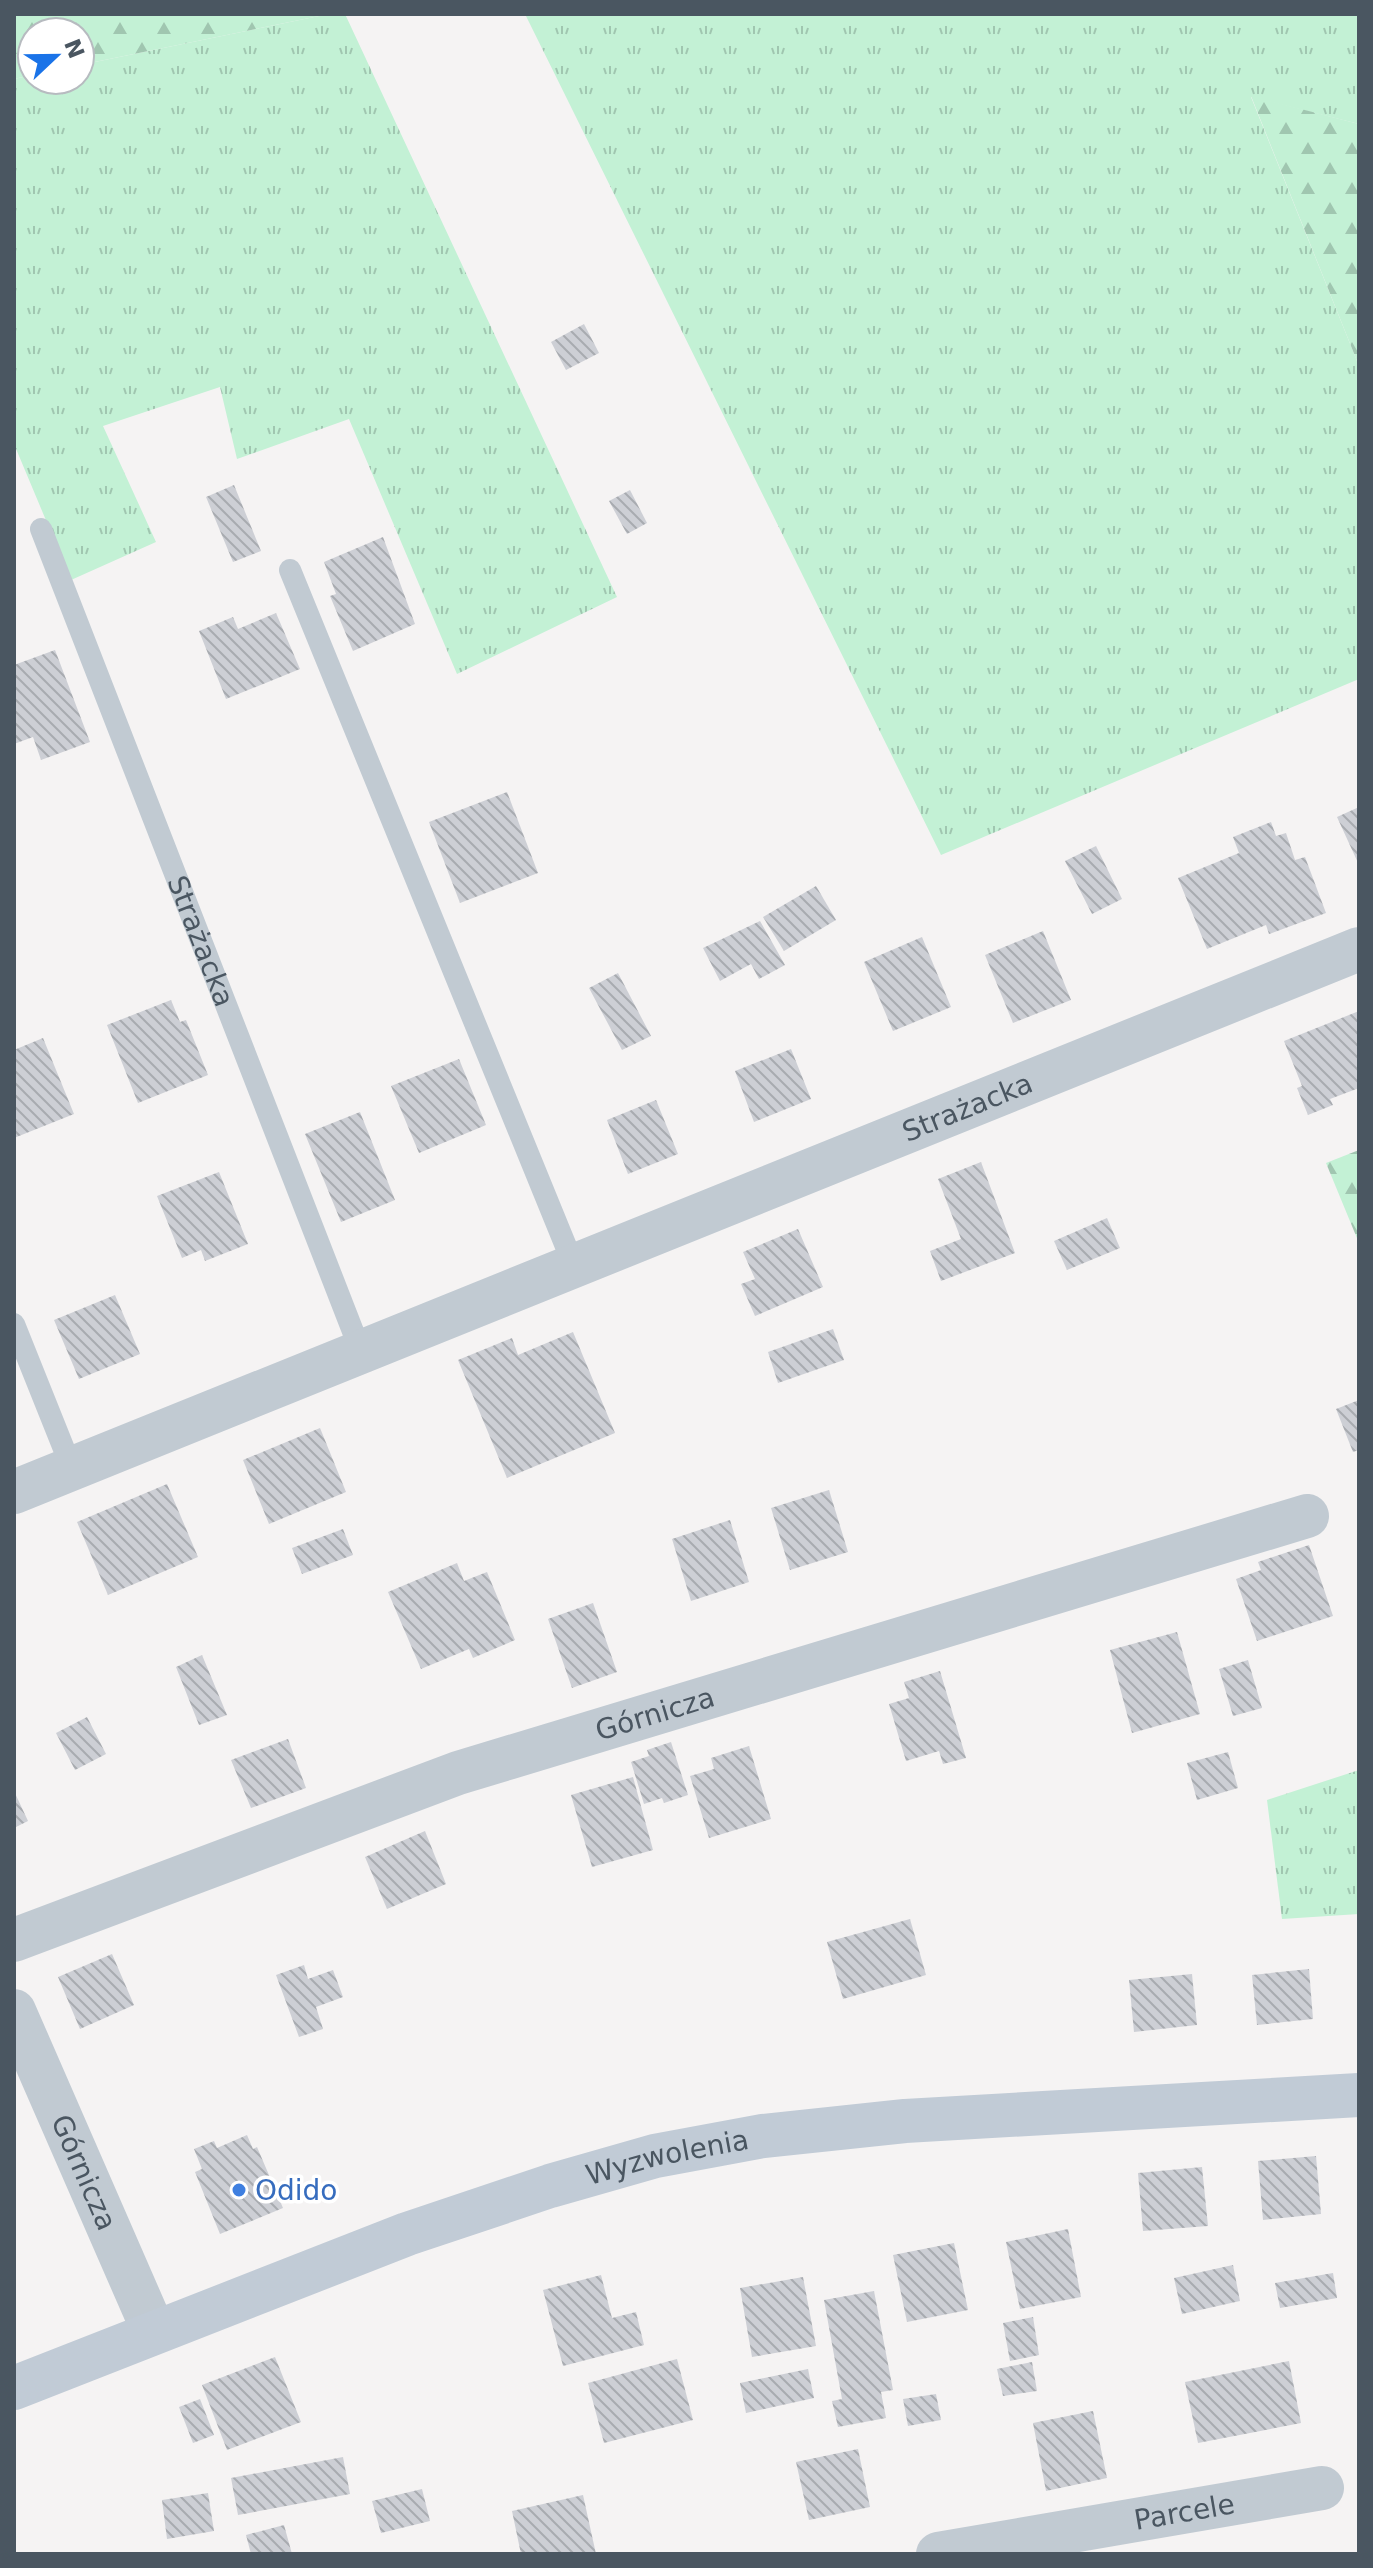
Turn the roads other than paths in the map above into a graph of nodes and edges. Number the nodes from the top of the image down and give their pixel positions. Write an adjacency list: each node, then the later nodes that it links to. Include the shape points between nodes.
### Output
1 (41, 529): 6 (lane, Strażacka)
2 (290, 570): 4 (lane)
3 (1359, 949): 4 (street, Strażacka)
4 (574, 1266): 6 (street, Strażacka)
5 (14, 1324): 7 (lane)
6 (361, 1352): 7 (street, Strażacka)
7 (72, 1469): 8 (street, Strażacka)
8 (14, 1492)
9 (1307, 1516): 10 (street, Górnicza, via 458,1773)
10 (14, 1940)
11 (14, 2011): 13 (street, Górnicza)
12 (1359, 2095): 13 (main road, Wyzwolenia, via 905,2121 763,2136 655,2156 407,2234)
13 (154, 2332): 14 (main road, Wyzwolenia)
14 (14, 2388)
15 (1322, 2488): 16 (street, Parcele)
16 (1050, 2545): 17 (street, Parcele)
17 (938, 2554)

